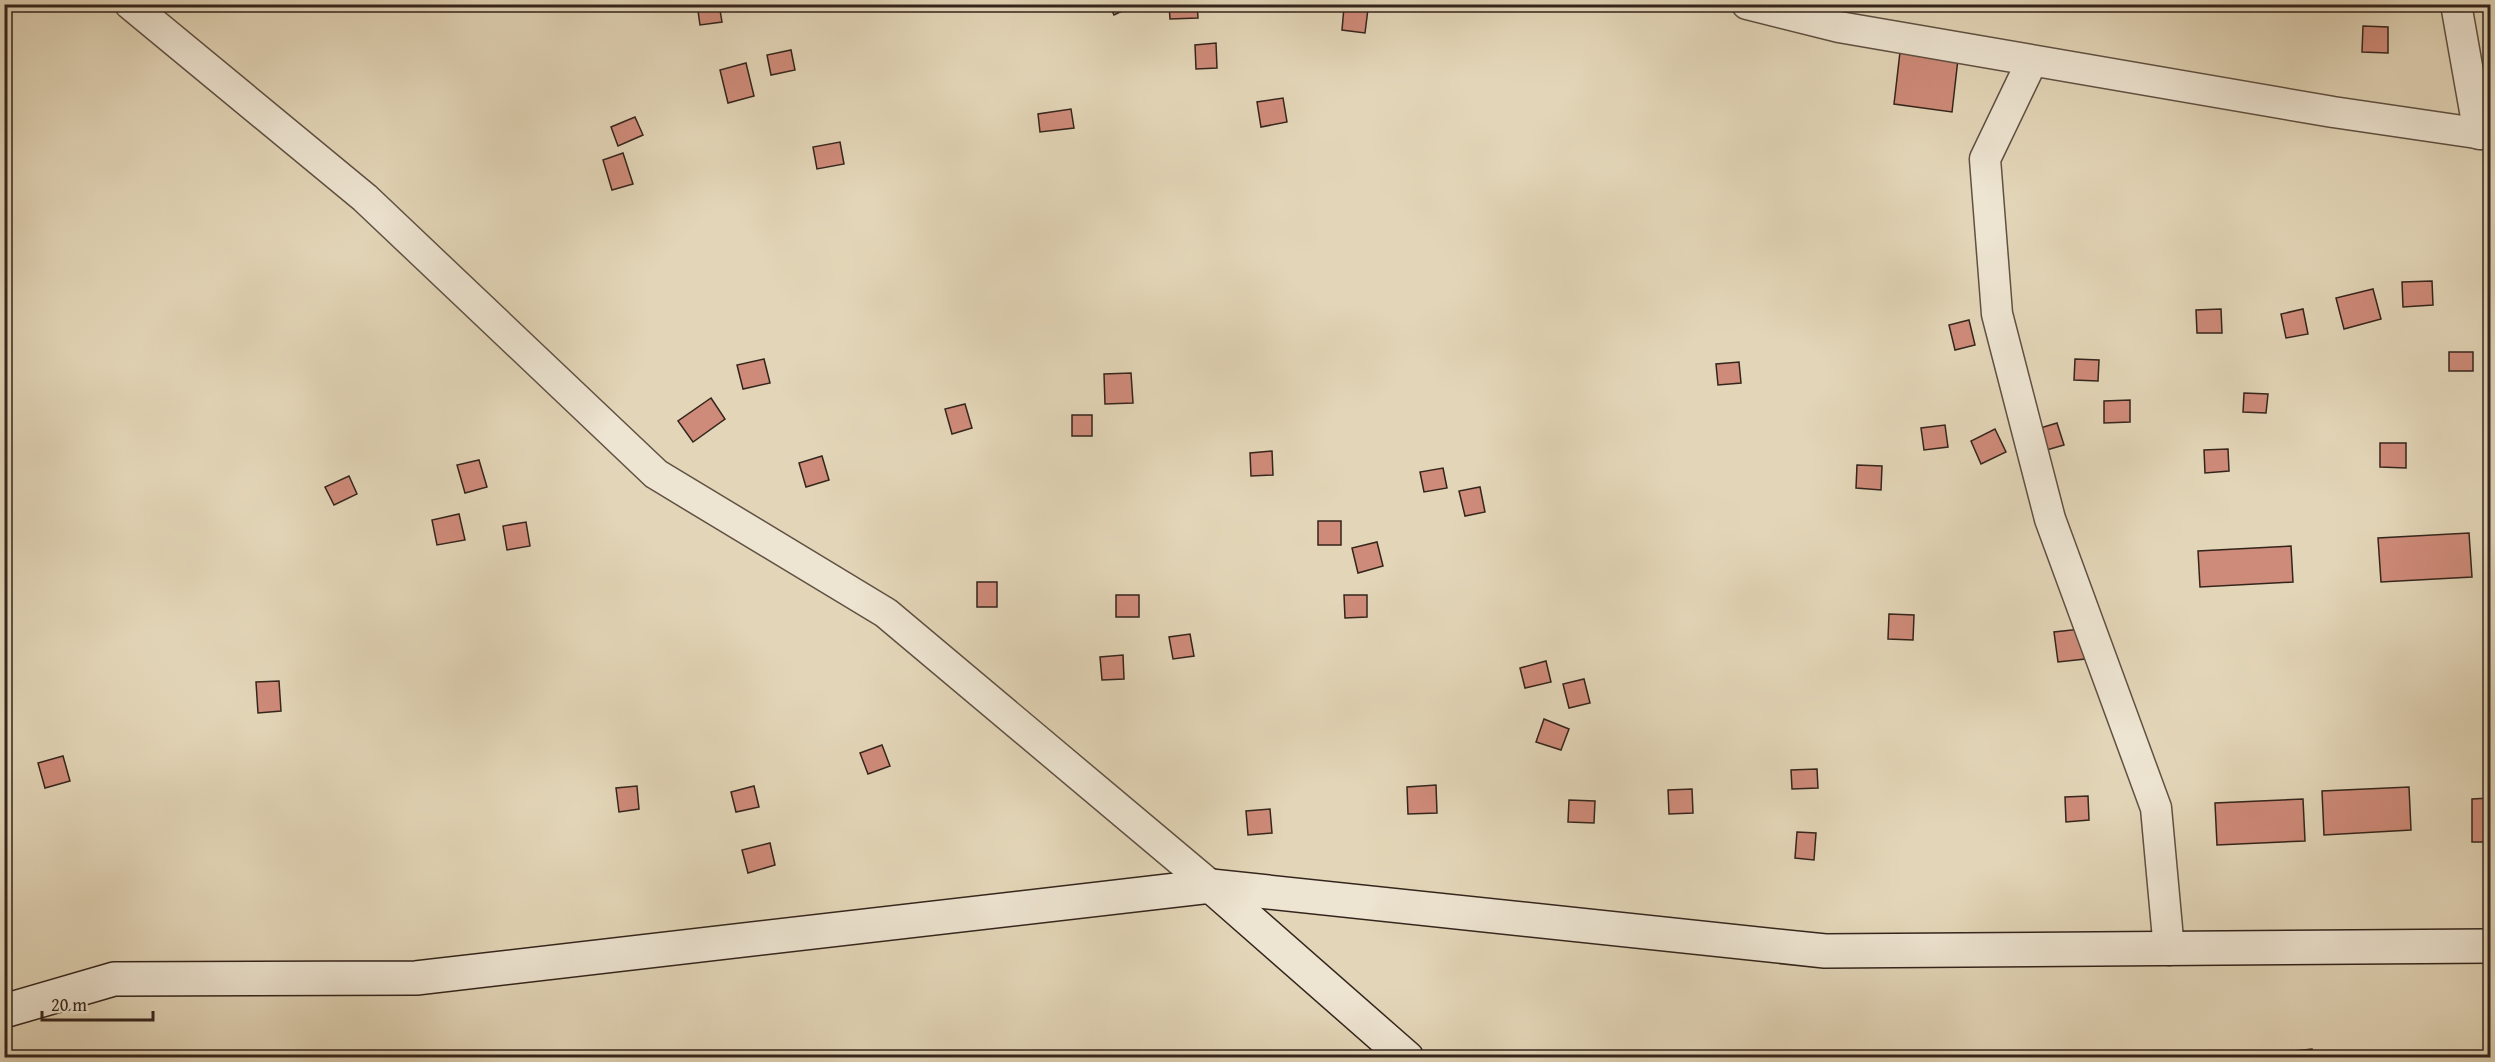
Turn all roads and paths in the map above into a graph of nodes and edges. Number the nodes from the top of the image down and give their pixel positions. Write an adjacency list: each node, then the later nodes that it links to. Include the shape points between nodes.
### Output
1 (130, 4): 6 (street, via 365,198 656,474 886,614)
2 (1747, 4): 4 (street, via 1839,27)
3 (2456, 4): 5 (street)
4 (2032, 61): 5 (street); 8 (street, via 1985,159 1997,314 2050,519 2156,808)
5 (2485, 135)
6 (1211, 886): 8 (street, via 1826,951); 9 (street, via 416,978 114,979); 10 (street)
7 (2490, 946): 8 (street)
8 (2169, 950)
9 (4, 1011)
10 (1407, 1058)

